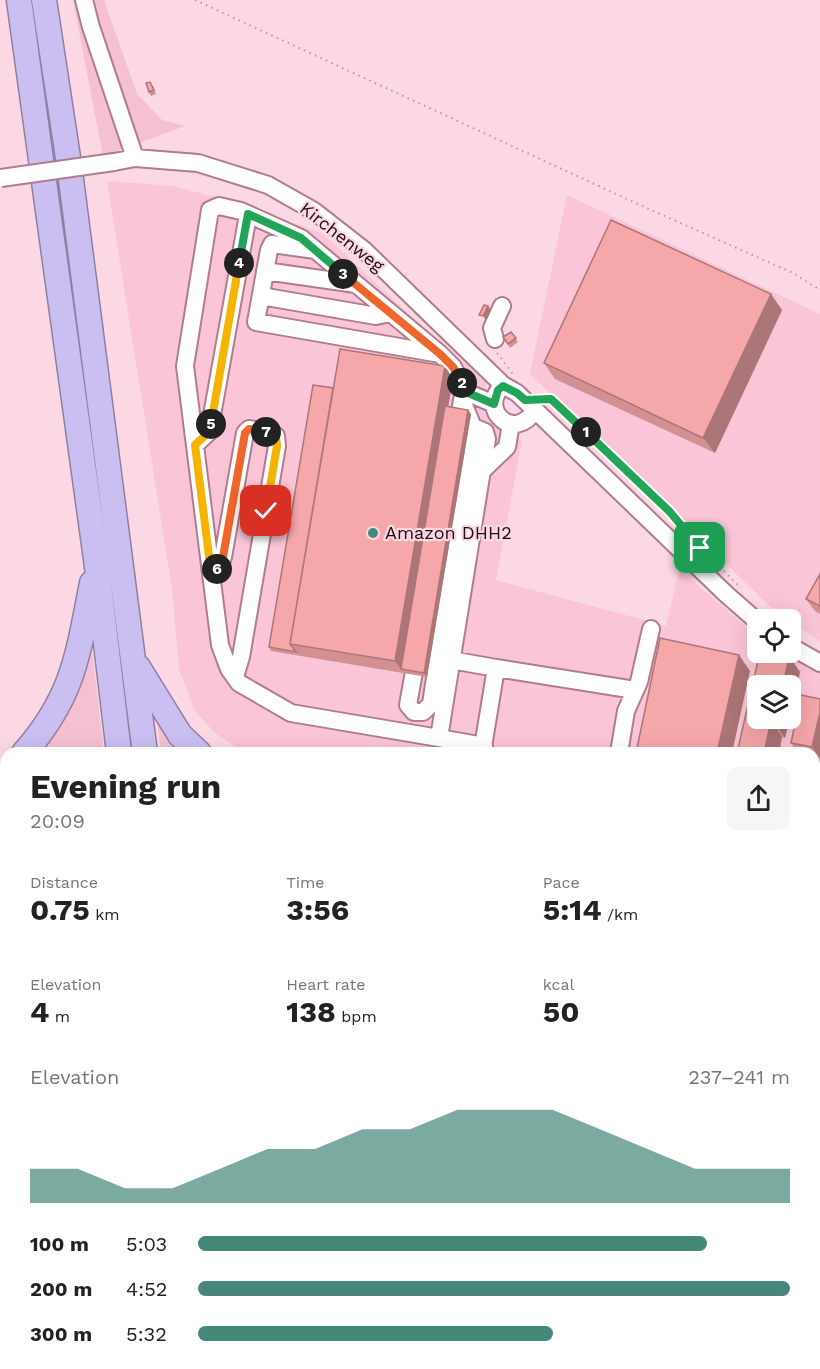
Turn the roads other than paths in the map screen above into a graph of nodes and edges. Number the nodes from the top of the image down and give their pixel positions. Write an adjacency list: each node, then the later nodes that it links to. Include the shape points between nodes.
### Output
1 (19, 0): 24 (highway)
2 (44, 0): 30 (highway)
3 (84, 0): 4 (street)
4 (135, 158): 5 (street, Kirchenweg, bridge); 15 (street, Kirchenweg, via 198,163 268,185 314,211 364,250)
5 (1, 178)
6 (248, 214): 7 (street, via 301,238); 21 (street, via 209,432); 21 (street, via 219,206 210,210 185,366)
7 (315, 250): 8 (street, via 272,244); 9 (street)
8 (265, 271): 9 (street); 10 (street)
9 (356, 284): 12 (street)
10 (261, 296): 12 (street, via 376,316); 14 (street, via 256,322)
11 (502, 306): 13 (street, via 492,328)
12 (390, 314): 14 (street)
13 (495, 339)
14 (440, 354): 16 (street, via 453,367)
15 (503, 386): 17 (street); 18 (street, Kirchenweg)
16 (464, 396): 17 (street); 20 (street); 22 (street)
17 (494, 404): 19 (street, via 499,417)
18 (530, 405): 19 (street, via 530,418); 26 (street, Kirchenweg, via 726,594)
19 (511, 424): 23 (street, via 507,447)
20 (473, 427): 23 (street, via 485,432 487,439); 28 (street, via 431,704 423,712 414,712 408,705)
21 (195, 445): 25 (street)
22 (452, 459)
23 (483, 471): 31 (street)
24 (96, 559): 37 (highway, via 75,668 64,698); 38 (highway)
25 (211, 572): 34 (street, via 220,645); 34 (street, via 219,568 223,557 245,433 249,429 272,433 277,446)
26 (750, 609)
27 (651, 629): 35 (street)
28 (421, 635)
29 (801, 652): 32 (street)
30 (134, 660): 39 (highway); 40 (highway, via 180,735)
31 (452, 660): 33 (street); 36 (street)
32 (820, 663)
33 (496, 668): 35 (street); 42 (street)
34 (235, 677): 36 (street, via 291,713)
35 (635, 690): 43 (street, via 626,711)
36 (439, 738): 41 (street)
37 (29, 747)
38 (118, 747)
39 (144, 747)
40 (193, 747)
41 (475, 747)
42 (483, 747)
43 (620, 747)

